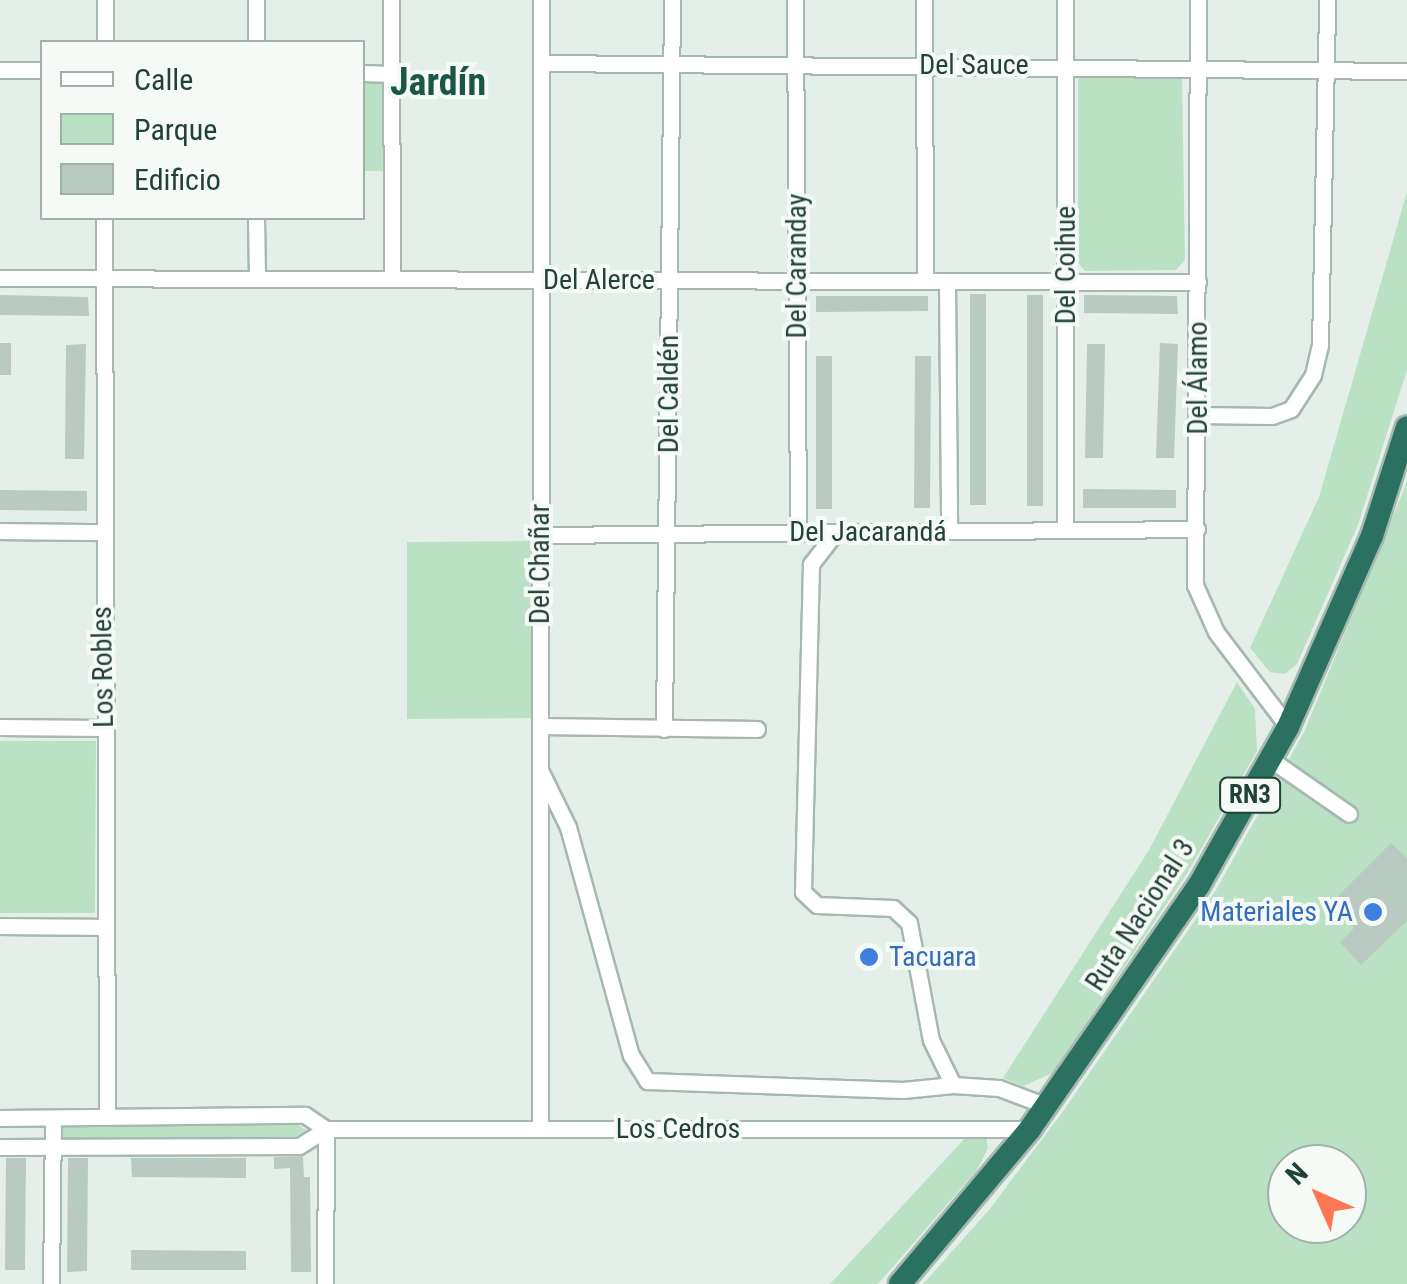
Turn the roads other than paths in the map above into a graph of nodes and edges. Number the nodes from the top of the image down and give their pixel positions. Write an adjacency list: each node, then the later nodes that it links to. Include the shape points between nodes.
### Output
1 (106, 0): 11 (street)
2 (256, 0): 12 (street)
3 (391, 0): 24 (street)
4 (542, 0): 13 (street, Del Chañar)
5 (672, 0): 14 (street, Del Caldén)
6 (796, 0): 15 (street, Del Caranday)
7 (924, 0): 16 (street)
8 (1066, 0): 17 (street, Del Coihue)
9 (1198, 0): 18 (street, Del Álamo)
10 (1327, 0): 21 (street)
11 (105, 40)
12 (256, 40)
13 (541, 62): 14 (street, Del Sauce); 31 (street, Del Chañar)
14 (671, 63): 15 (street, Del Sauce); 32 (street, Del Caldén)
15 (796, 64): 16 (street, Del Sauce); 33 (street, Del Caranday)
16 (925, 64): 17 (street, Del Sauce); 34 (street)
17 (1066, 65): 18 (street, Del Sauce); 36 (street, Del Coihue)
18 (1198, 67): 21 (street, Del Sauce); 37 (street, Del Álamo)
19 (0, 70): 20 (street)
20 (40, 70)
21 (1327, 70): 22 (street, Del Sauce); 38 (street, via 1320,345 1304,394 1272,416)
22 (1407, 70)
23 (365, 73): 24 (street)
24 (392, 74): 30 (street)
25 (104, 220): 29 (street, Los Robles)
26 (256, 220): 27 (street)
27 (256, 277): 29 (street, Del Alerce); 30 (street, Del Alerce)
28 (0, 278): 29 (street, Del Alerce)
29 (104, 278): 44 (street, Los Robles)
30 (392, 279): 31 (street, Del Alerce)
31 (540, 280): 32 (street, Del Alerce); 47 (street, Del Chañar)
32 (670, 280): 33 (street, Del Alerce); 48 (street, Del Caldén)
33 (797, 281): 34 (street, Del Alerce); 45 (street, Del Caranday)
34 (926, 282): 35 (street, Del Alerce)
35 (947, 282): 36 (street, Del Alerce); 43 (street)
36 (1066, 282): 37 (street, Del Alerce); 40 (street, Del Coihue)
37 (1198, 282): 38 (street, Del Álamo)
38 (1198, 416): 41 (street, Del Álamo)
39 (1407, 427): 51 (highway, Ruta Nacional 3 / RN3, via 1372,536)
40 (1065, 530): 41 (street, Del Jacarandá); 43 (street, Del Jacarandá)
41 (1197, 530): 51 (street, Del Álamo, via 1195,584 1202,610)
42 (0, 531): 44 (street)
43 (949, 531): 46 (street, Del Jacarandá)
44 (102, 532): 52 (street, Los Robles)
45 (798, 532): 46 (street, Del Jacarandá); 48 (street, Del Jacarandá)
46 (836, 532): 60 (street, via 811,564 803,892 817,905 893,908 910,923 931,1040)
47 (539, 534): 48 (street, Del Jacarandá); 49 (street, Del Chañar)
48 (668, 534): 53 (street, Del Caldén)
49 (541, 726): 53 (street); 56 (street, Del Chañar)
50 (0, 727): 52 (street)
51 (1288, 727): 55 (highway, Ruta Nacional 3 / RN3)
52 (104, 728): 59 (street, Los Robles)
53 (664, 729): 54 (street)
54 (757, 729)
55 (1270, 760): 57 (street); 61 (highway, Ruta Nacional 3 / RN3, via 1199,884)
56 (538, 767): 60 (street, via 568,826 631,1055 647,1081 903,1090); 66 (street, Del Chañar)
57 (1350, 814)
58 (0, 926): 59 (street)
59 (106, 926): 62 (street, Los Robles)
60 (953, 1085): 61 (street, via 999,1088)
61 (1047, 1106): 67 (highway, Ruta Nacional 3 / RN3)
62 (107, 1117): 64 (street, Los Cedros); 65 (street, Los Cedros, via 305,1115)
63 (0, 1118): 64 (street, Los Cedros)
64 (53, 1119): 69 (street)
65 (326, 1129): 66 (street, Los Cedros); 69 (street, Los Cedros, via 299,1146); 71 (street)
66 (540, 1129): 67 (street, Los Cedros)
67 (1030, 1129): 72 (highway, Ruta Nacional 3 / RN3)
68 (0, 1147): 69 (street, Los Cedros)
69 (52, 1147): 70 (street)
70 (51, 1284)
71 (325, 1284)
72 (900, 1284)

